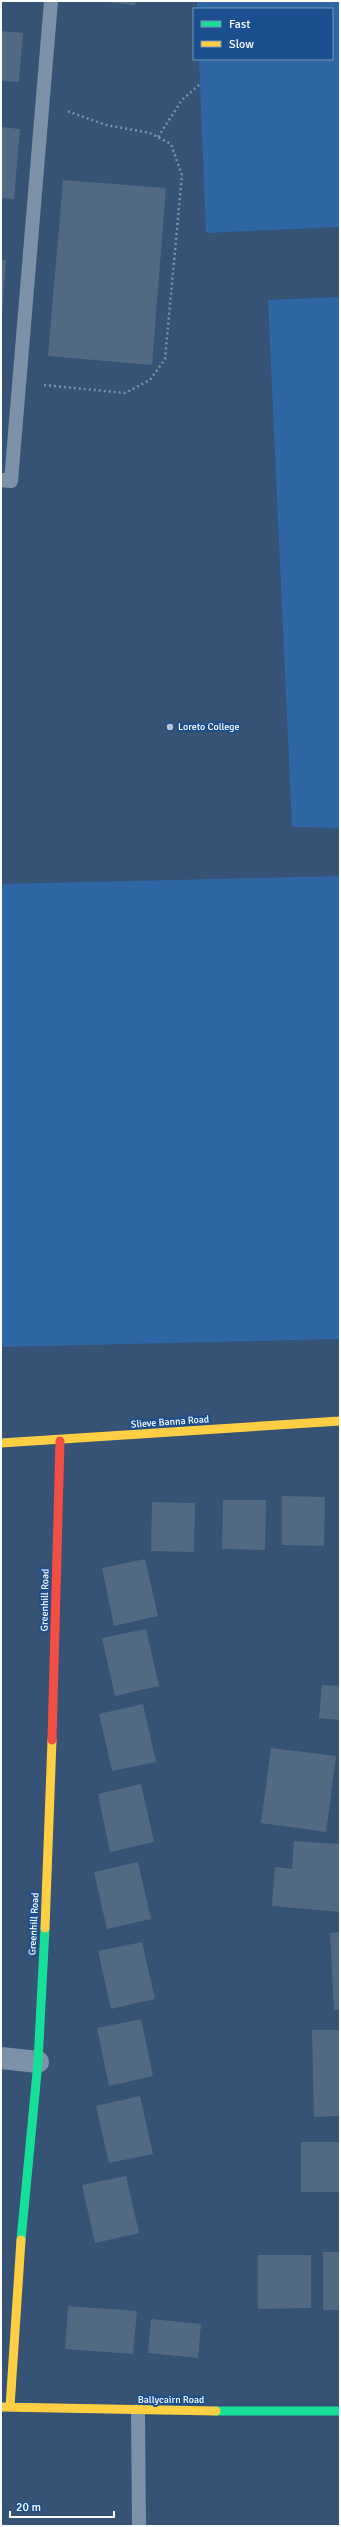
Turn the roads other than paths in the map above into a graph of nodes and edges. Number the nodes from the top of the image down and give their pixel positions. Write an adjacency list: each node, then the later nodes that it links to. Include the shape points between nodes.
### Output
1 (51, 1): 2 (lane, via 11,480)
2 (1, 480)
3 (340, 1421): 4 (street, Slieve Banna Road)
4 (60, 1441): 5 (street, Slieve Banna Road); 7 (street, Greenhill Road, via 50,1832)
5 (1, 1443)
6 (1, 2058): 7 (street)
7 (38, 2062): 8 (street, Greenhill Road)
8 (6, 2407): 9 (street, Ballycairn Road)
9 (138, 2411): 10 (street, Ballycairn Road); 11 (lane)
10 (340, 2411)
11 (139, 2526)

